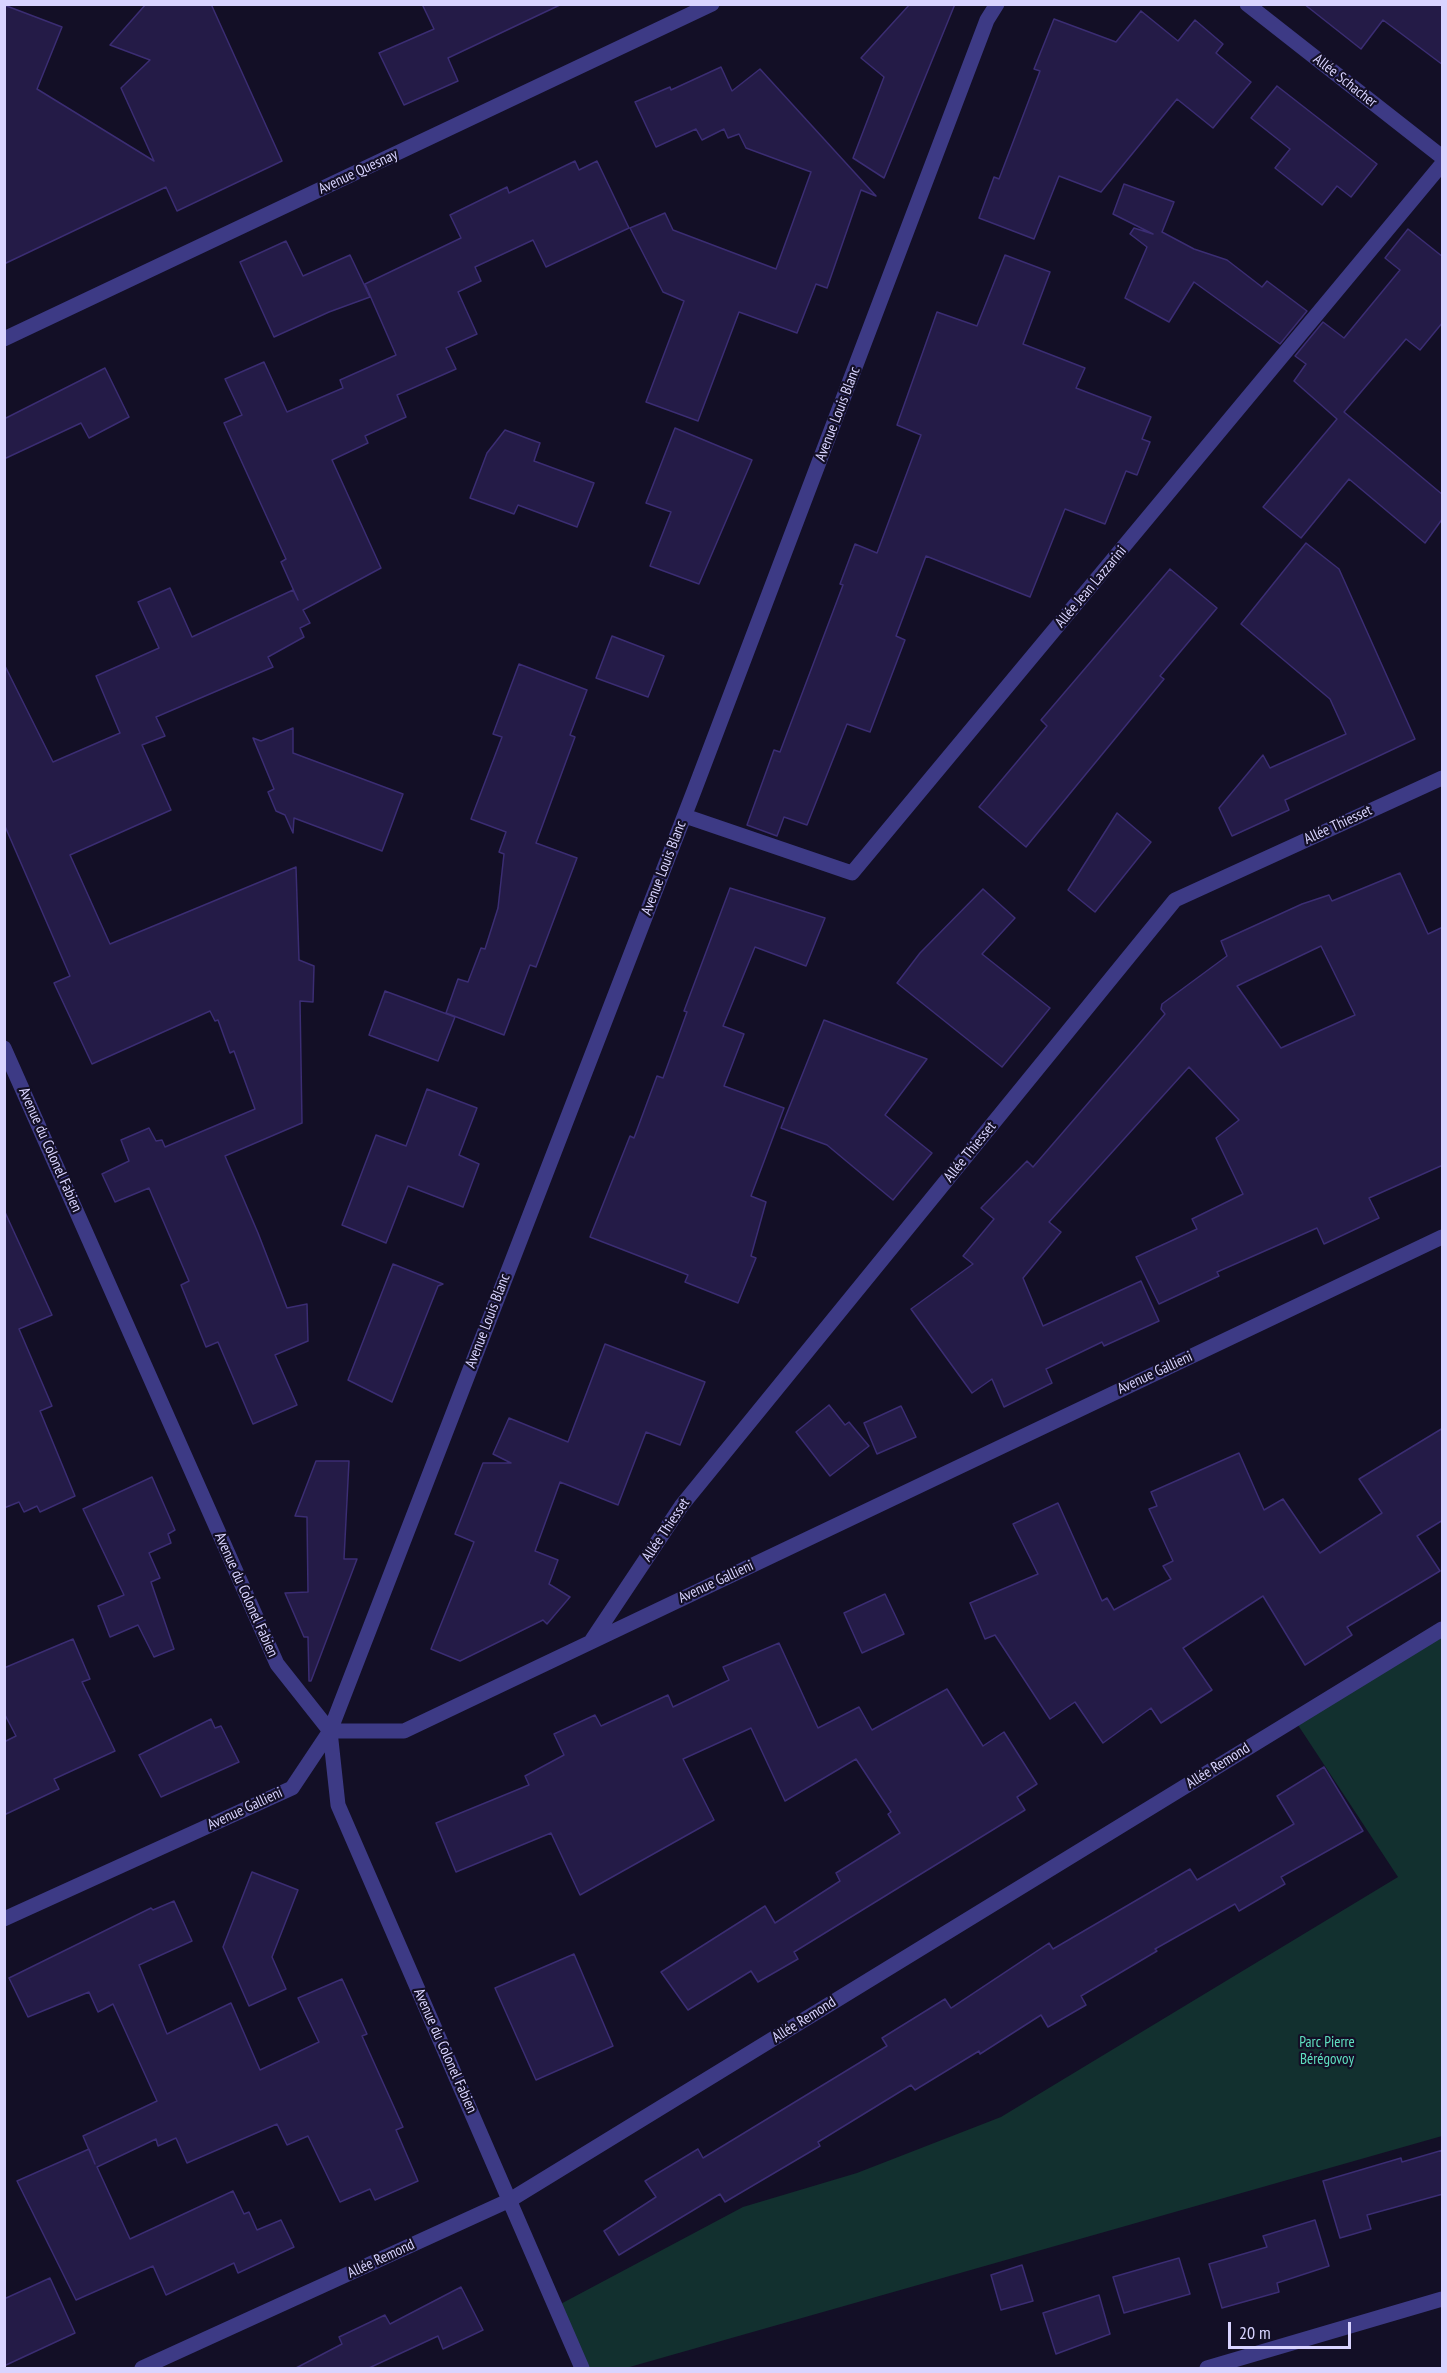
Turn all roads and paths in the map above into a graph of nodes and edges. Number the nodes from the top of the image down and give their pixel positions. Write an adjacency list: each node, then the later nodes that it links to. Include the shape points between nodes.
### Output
1 (712, 4): 6 (street, Avenue Quesnay)
2 (997, 4): 8 (street, Avenue Louis Blanc, via 987,20)
3 (1247, 4): 4 (street, Allée Schacher)
4 (1443, 157)
5 (1443, 164): 8 (street, Allée Jean Lazzarini, via 852,873)
6 (4, 339)
7 (1443, 777): 12 (street, Allée Thiesset, via 1175,900 682,1505)
8 (685, 816): 13 (street, Avenue Louis Blanc)
9 (4, 1048): 13 (street, Avenue du Colonel Fabien, via 277,1664)
10 (1443, 1237): 12 (street, Avenue Gallieni)
11 (1443, 1629): 15 (street, Allée Remond)
12 (592, 1641): 13 (street, Avenue Gallieni, via 404,1731)
13 (330, 1731): 14 (street, Avenue Gallieni, via 292,1788); 15 (street, Avenue du Colonel Fabien, via 338,1805)
14 (4, 1919)
15 (510, 2200): 17 (street, Allée Remond); 18 (street, Avenue du Colonel Fabien)
16 (1443, 2299): 19 (street)
17 (142, 2368)
18 (582, 2368)
19 (1207, 2368)

